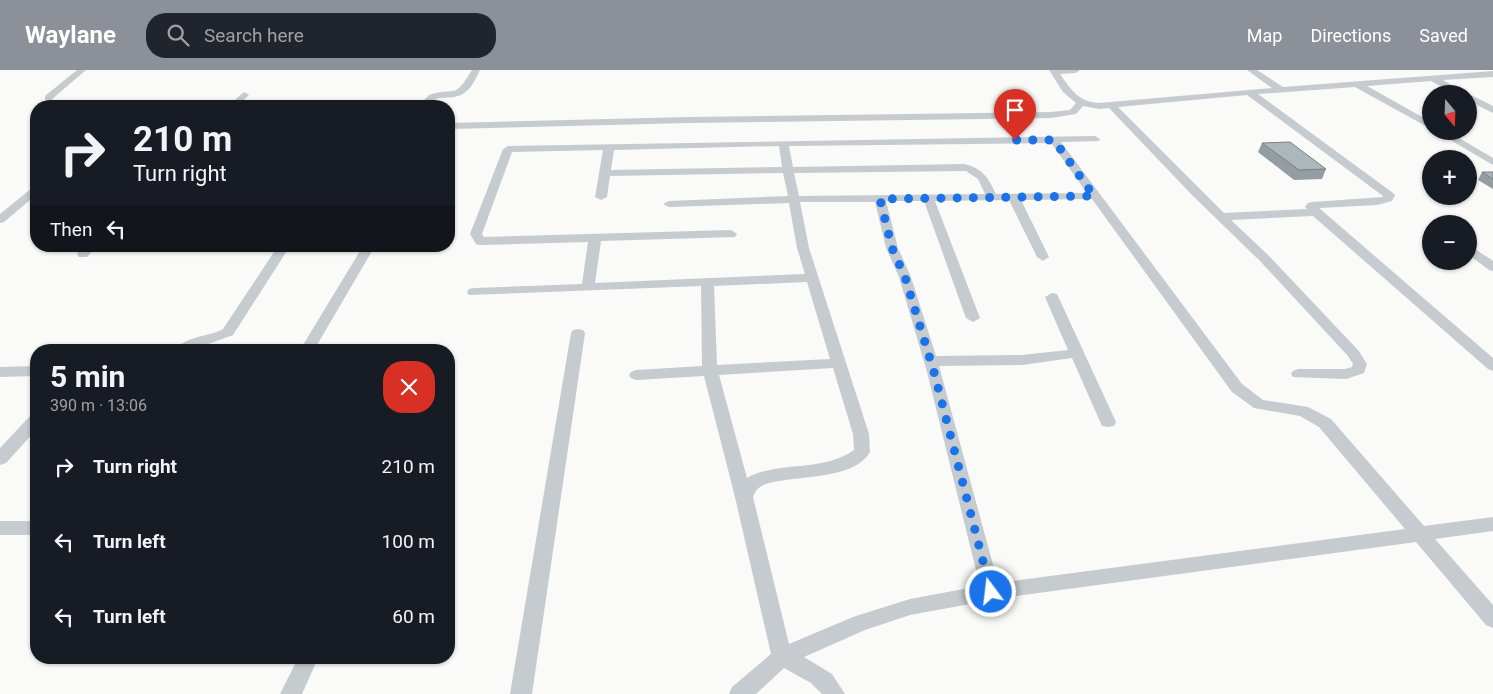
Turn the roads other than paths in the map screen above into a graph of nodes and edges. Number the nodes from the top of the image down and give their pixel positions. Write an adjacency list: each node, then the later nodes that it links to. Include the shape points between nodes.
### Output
1 (82, 70): 13 (street)
2 (476, 70): 15 (street, via 464,90)
3 (1076, 70): 5 (street)
4 (1251, 70): 10 (street)
5 (1053, 71): 17 (street)
6 (1493, 74): 7 (street)
7 (1430, 77): 8 (street); 9 (street)
8 (1357, 84): 10 (street); 20 (street)
9 (1445, 85)
10 (1282, 90): 11 (street)
11 (1249, 92): 18 (street); 39 (street, via 1388,195 1388,199 1377,202 1312,205)
12 (244, 95): 14 (street)
13 (48, 98)
14 (239, 100)
15 (426, 100)
16 (1478, 102): 19 (street)
17 (1080, 104): 18 (street); 21 (street, via 1073,112 1052,115)
18 (1111, 105): 40 (street)
19 (1493, 110)
20 (1422, 121)
21 (455, 126)
22 (1095, 139): 23 (street)
23 (1054, 140): 25 (street); 31 (street)
24 (1455, 140): 27 (street)
25 (784, 143): 26 (street); 28 (street)
26 (609, 147): 29 (street); 43 (street, via 508,149 476,234 480,241)
27 (1493, 162)
28 (787, 170): 29 (street); 34 (street, via 972,168 980,174); 36 (street)
29 (605, 173): 32 (street)
30 (30, 195): 41 (street)
31 (1094, 196): 35 (street); 74 (street, via 1237,388 1262,405 1304,410 1325,423)
32 (601, 197)
33 (928, 198): 34 (street); 37 (street); 54 (street)
34 (992, 198): 35 (street)
35 (1014, 198): 47 (street)
36 (793, 199): 37 (street); 38 (street); 49 (street)
37 (880, 199): 59 (street, via 892,248 905,277)
38 (669, 204)
39 (1316, 212): 40 (street); 61 (street)
40 (1223, 217): 65 (street, via 1360,364 1359,370 1346,374)
41 (0, 220)
42 (731, 234): 43 (street)
43 (595, 238): 51 (street)
44 (280, 252): 56 (street, via 228,332)
45 (365, 252): 57 (street)
46 (1477, 255): 48 (street)
47 (1043, 257)
48 (1493, 267)
49 (812, 278): 50 (street); 60 (street)
50 (708, 282): 51 (street); 63 (street)
51 (588, 286): 52 (street)
52 (474, 292)
53 (1052, 297): 58 (street)
54 (974, 318)
55 (578, 333): 80 (street)
56 (193, 344)
57 (310, 344)
58 (1078, 353): 59 (street, via 1022,360); 67 (street)
59 (930, 361): 75 (street)
60 (839, 363): 63 (street); 70 (street, via 861,434 862,452 837,466 763,478 753,482)
61 (1493, 366)
62 (30, 370): 64 (street)
63 (710, 370): 66 (street); 70 (street)
64 (0, 372)
65 (1298, 374)
66 (636, 375)
67 (1108, 422)
68 (30, 426): 69 (street)
69 (0, 459)
70 (744, 497): 77 (street)
71 (1493, 524): 74 (street)
72 (30, 527): 73 (street)
73 (0, 528)
74 (1419, 534): 75 (street); 76 (street)
75 (991, 592): 77 (street, via 910,607 860,623)
76 (1493, 619)
77 (782, 657): 81 (street); 82 (street, via 813,672 831,687)
78 (305, 664): 79 (street)
79 (291, 694)
80 (521, 694)
81 (740, 694)
82 (834, 694)

